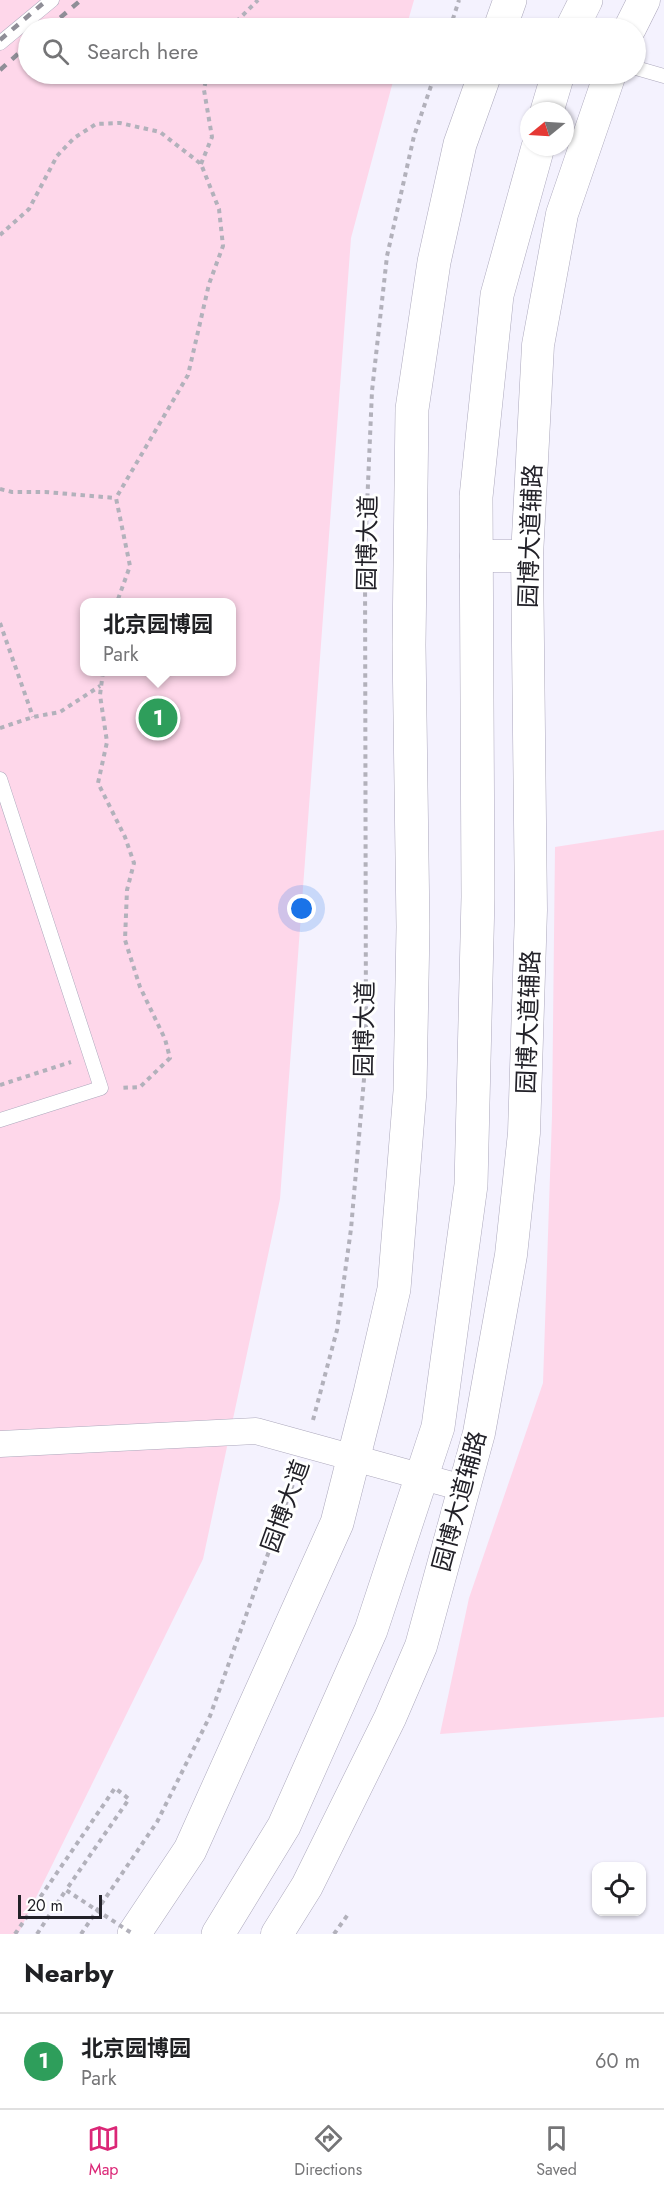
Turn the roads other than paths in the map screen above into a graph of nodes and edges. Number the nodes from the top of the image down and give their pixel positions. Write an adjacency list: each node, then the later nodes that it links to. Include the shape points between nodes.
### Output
1 (52, 0): 5 (lane)
2 (510, 0): 6 (main road)
3 (586, 0): 7 (main road)
4 (644, 0): 8 (street)
5 (30, 18)
6 (504, 18)
7 (577, 18)
8 (635, 18)
9 (18, 28): 10 (lane)
10 (0, 43)
11 (646, 71): 12 (lane)
12 (664, 76)
13 (481, 84): 23 (main road, 园博大道, via 460,144 434,262 412,409 410,1092 394,1289)
14 (555, 84): 16 (main road)
15 (607, 84): 19 (street, 园博大道辅路, via 562,214 538,345)
16 (550, 102)
17 (536, 156): 18 (main road, via 497,295 476,497)
18 (476, 556): 19 (street); 24 (main road, via 478,897 471,1185 438,1427)
19 (527, 556): 25 (street, 园博大道辅路, via 531,910 525,1133 511,1255 478,1433)
20 (0, 779): 21 (lane, via 101,1088)
21 (0, 1119)
22 (0, 1444): 23 (street, via 256,1431)
23 (354, 1456): 24 (street); 26 (main road, 园博大道, via 337,1523 190,1850)
24 (422, 1478): 25 (street); 27 (main road, via 371,1630 289,1815)
25 (463, 1488): 28 (street, 园博大道辅路, via 421,1646 307,1886)
26 (133, 1934)
27 (218, 1934)
28 (277, 1934)

